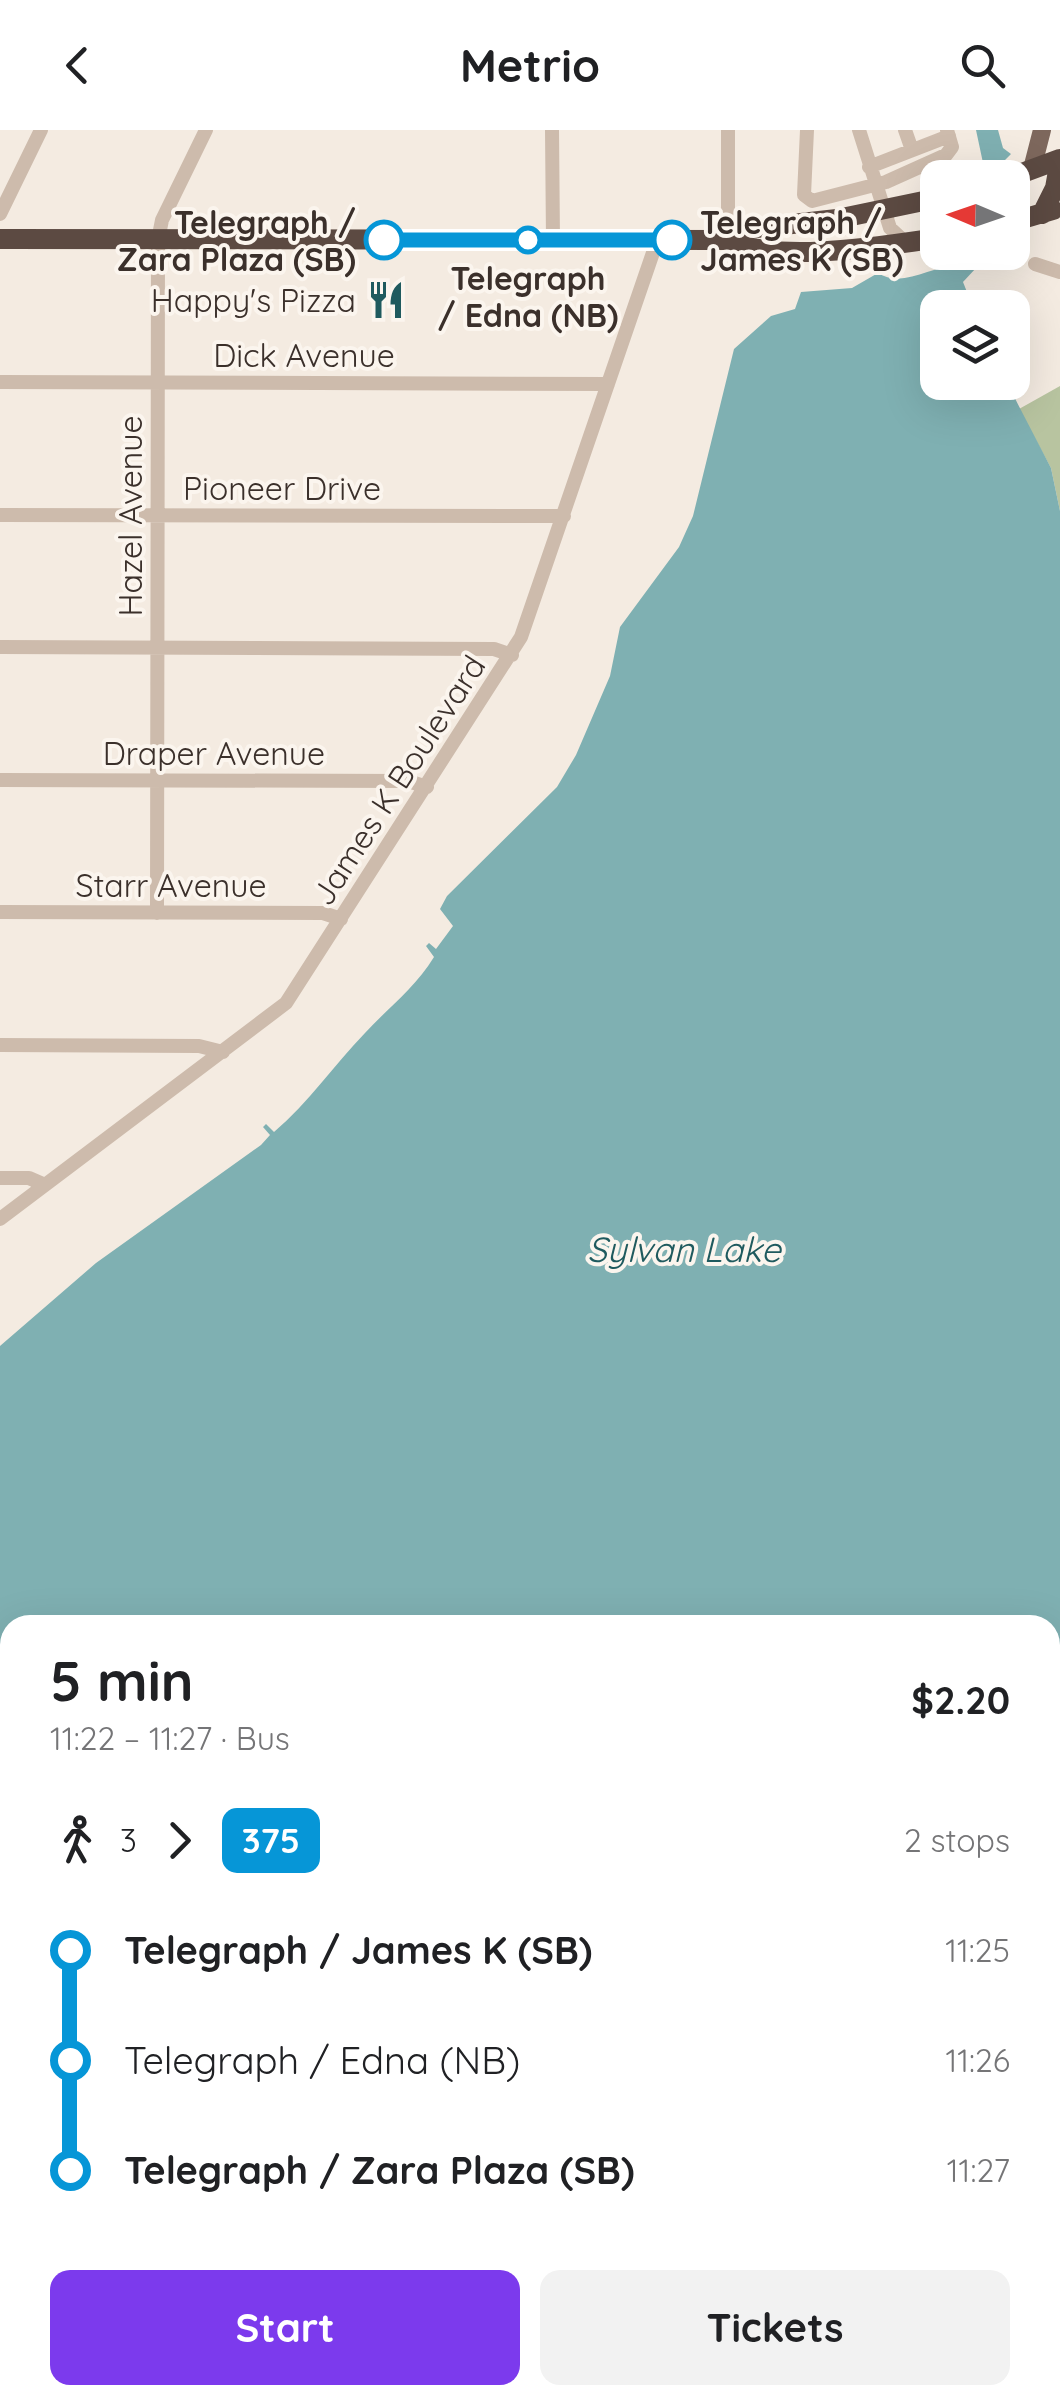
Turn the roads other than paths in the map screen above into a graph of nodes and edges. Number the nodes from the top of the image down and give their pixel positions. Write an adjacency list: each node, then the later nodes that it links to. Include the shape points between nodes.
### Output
1 (41, 130): 19 (street)
2 (206, 130): 21 (street, Hazel Avenue)
3 (552, 130): 22 (street)
4 (728, 130): 24 (street)
5 (806, 130): 15 (street, via 807,199)
6 (858, 130): 13 (street)
7 (905, 130): 10 (street)
8 (1042, 130): 11 (main road)
9 (948, 133): 10 (street); 15 (street, via 949,153)
10 (912, 150): 13 (street)
11 (1026, 160)
12 (1060, 160): 14 (highway); 18 (highway)
13 (870, 167): 15 (street)
14 (1030, 170)
15 (876, 186): 17 (street)
16 (920, 202): 17 (highway)
17 (883, 211): 24 (highway, via 748,229); 26 (street)
18 (1051, 211)
19 (0, 214)
20 (0, 240): 21 (highway)
21 (158, 240): 22 (highway); 30 (street, Hazel Avenue)
22 (553, 240): 23 (highway)
23 (657, 240): 24 (highway); 31 (street, James K Boulevard)
24 (728, 240): 26 (highway, via 748,250)
25 (920, 240): 26 (highway)
26 (905, 242)
27 (1036, 264): 28 (street)
28 (1060, 272)
29 (0, 382): 30 (street, Dick Avenue)
30 (157, 382): 31 (street, Dick Avenue); 33 (street, Hazel Avenue)
31 (608, 384): 34 (street, James K Boulevard)
32 (0, 515): 33 (street, Pioneer Drive)
33 (157, 515): 34 (street, Pioneer Drive); 36 (street, Hazel Avenue)
34 (564, 516): 37 (street, James K Boulevard)
35 (0, 648): 36 (street)
36 (157, 648): 37 (street, via 494,648); 39 (street, Hazel Avenue)
37 (512, 655): 40 (street, James K Boulevard)
38 (0, 780): 39 (street, Draper Avenue)
39 (157, 780): 40 (street, Draper Avenue, via 408,781); 42 (street, Hazel Avenue)
40 (427, 787): 43 (street, James K Boulevard)
41 (0, 912): 42 (street, Starr Avenue)
42 (156, 913): 43 (street, Starr Avenue, via 323,913)
43 (341, 919): 45 (street, James K Boulevard, via 284,1006)
44 (0, 1045): 45 (street, via 200,1046)
45 (223, 1052): 47 (street, James K Boulevard)
46 (0, 1178): 47 (street)
47 (45, 1185): 48 (street, James K Boulevard)
48 (0, 1218)

